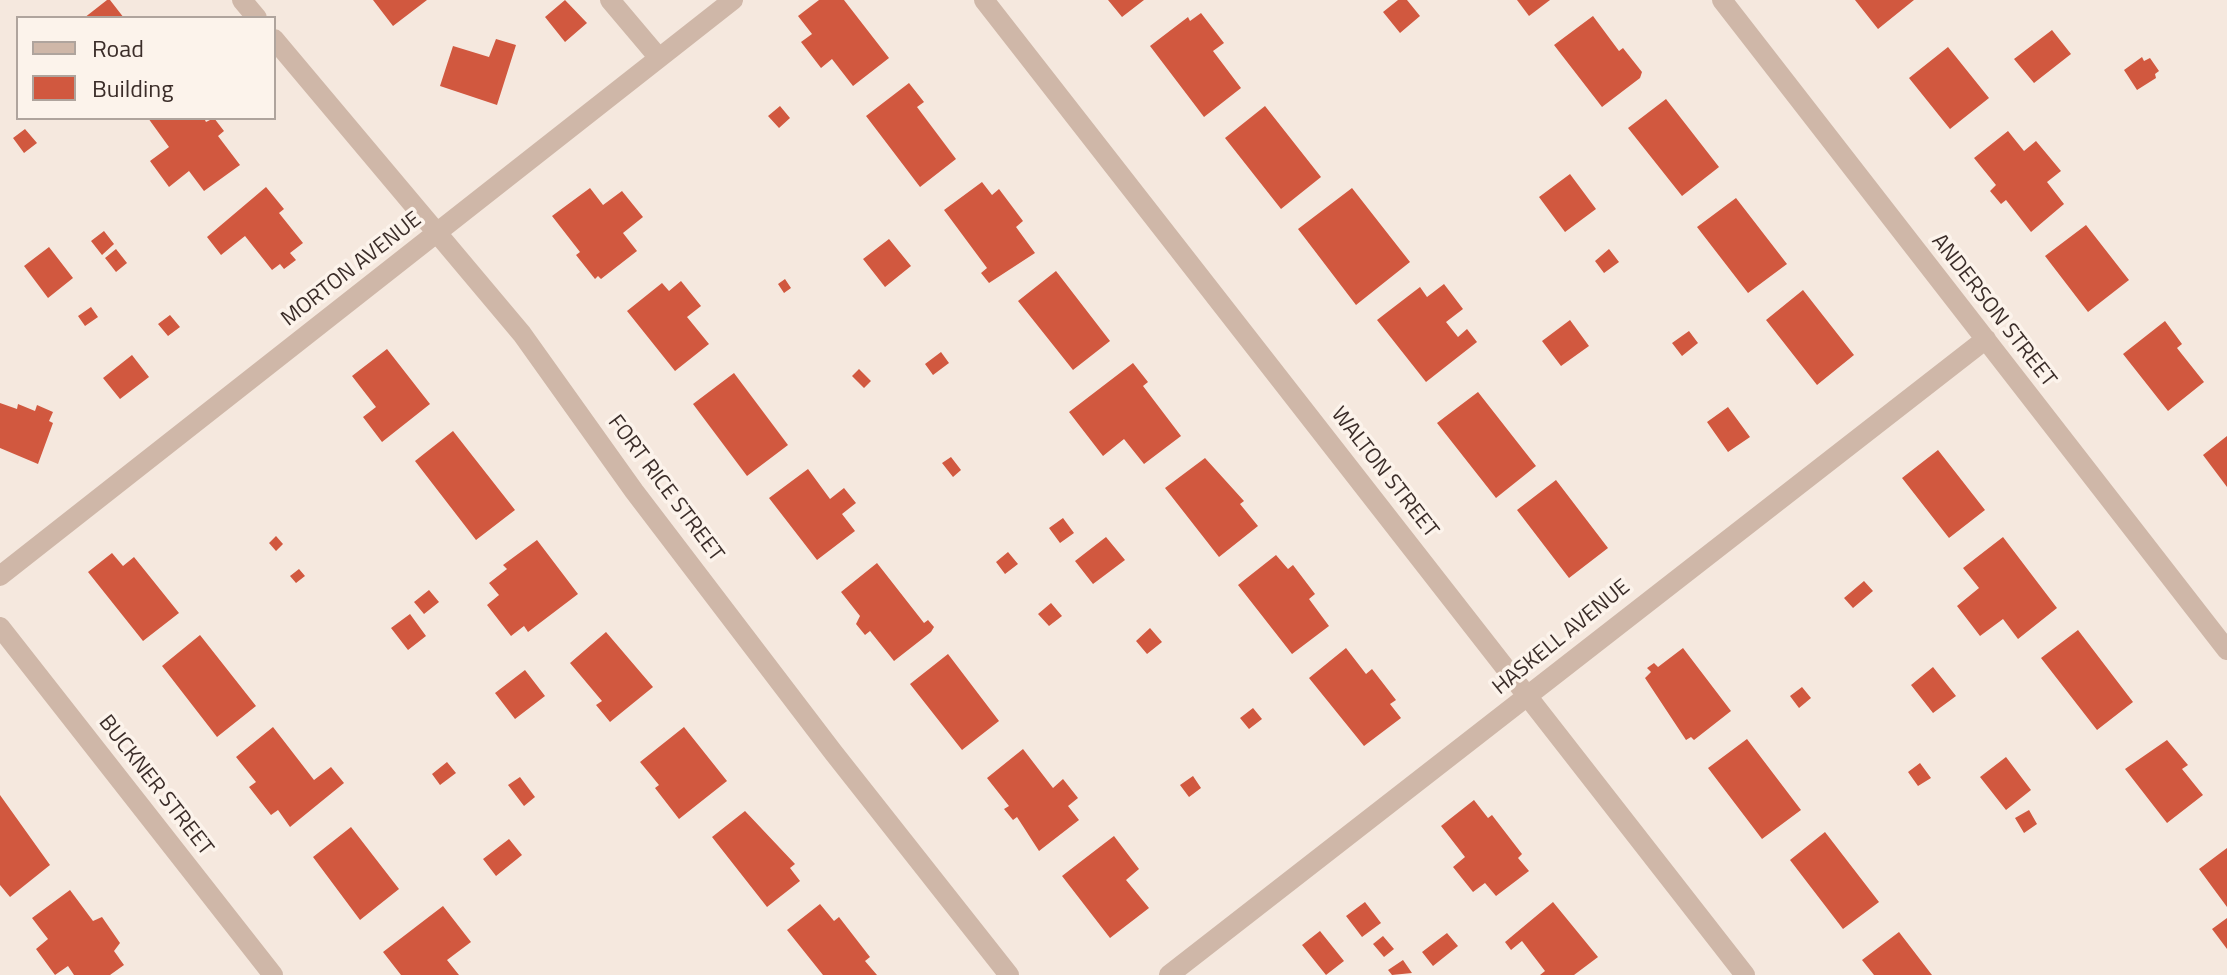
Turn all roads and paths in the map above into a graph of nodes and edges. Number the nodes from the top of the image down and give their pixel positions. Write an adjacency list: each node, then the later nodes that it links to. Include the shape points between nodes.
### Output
1 (242, 0): 6 (street)
2 (610, 0): 8 (street)
3 (733, 0): 8 (street, MORTON AVENUE)
4 (984, 0): 14 (street, WALTON STREET)
5 (1722, 0): 10 (street, ANDERSON STREET)
6 (255, 16)
7 (276, 41): 9 (street, FORT RICE STREET)
8 (659, 58): 9 (street, MORTON AVENUE)
9 (439, 232): 11 (street, MORTON AVENUE); 16 (street, FORT RICE STREET, via 522,334 823,740)
10 (1986, 339): 13 (street, ANDERSON STREET); 14 (street, HASKELL AVENUE)
11 (0, 576)
12 (0, 627): 15 (street, BUCKNER STREET)
13 (2227, 650)
14 (1527, 698): 17 (street, HASKELL AVENUE); 18 (street, WALTON STREET)
15 (273, 975)
16 (1009, 975)
17 (1169, 975)
18 (1745, 975)

